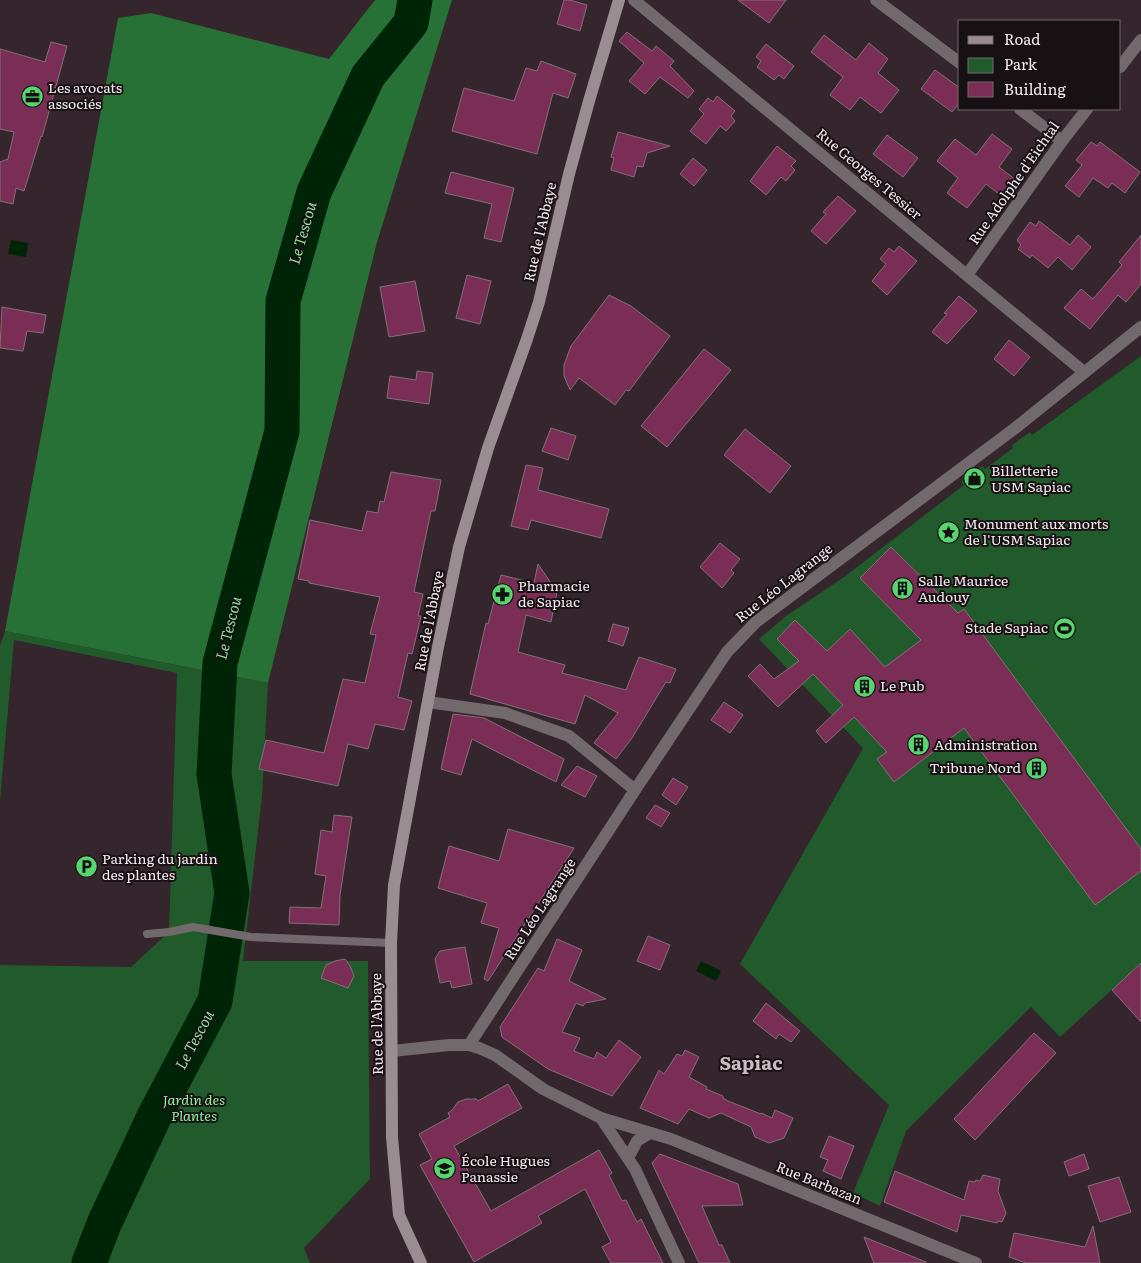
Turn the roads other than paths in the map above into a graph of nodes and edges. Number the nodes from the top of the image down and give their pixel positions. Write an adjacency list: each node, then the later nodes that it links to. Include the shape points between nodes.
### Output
1 (619, 0): 13 (main road, Rue de l'Abbaye, via 588,101 539,302 462,534)
2 (634, 0): 10 (street, Rue Georges Tessier)
3 (876, 0): 5 (street)
4 (1141, 40): 6 (street)
5 (958, 62)
6 (1121, 66)
7 (1021, 110): 9 (street)
8 (1086, 110): 9 (street, Rue Adolphe d'Eichtal)
9 (1062, 141): 10 (street, Rue Adolphe d'Eichtal)
10 (967, 275): 12 (street, Rue Georges Tessier)
11 (1141, 327): 12 (street, Rue Léo Lagrange)
12 (1084, 372): 14 (street, Rue Léo Lagrange, via 1014,429 756,622 727,652)
13 (428, 702): 14 (street, via 505,713 568,736); 16 (main road, Rue de l'Abbaye, via 394,884)
14 (635, 790): 17 (street, Rue Léo Lagrange)
15 (147, 934): 16 (lane, via 193,927 251,937)
16 (391, 943): 18 (main road, Rue de l'Abbaye)
17 (469, 1046): 18 (street, Rue Barbazan); 19 (street, Rue Barbazan, via 495,1054 543,1088)
18 (392, 1051): 22 (main road, Rue de l'Abbaye, via 392,1137 399,1215)
19 (601, 1118): 20 (street, Rue Barbazan); 21 (street)
20 (650, 1132): 21 (street, via 637,1141); 24 (street, Rue Barbazan)
21 (628, 1158): 23 (street)
22 (421, 1263)
23 (679, 1263)
24 (976, 1263)

